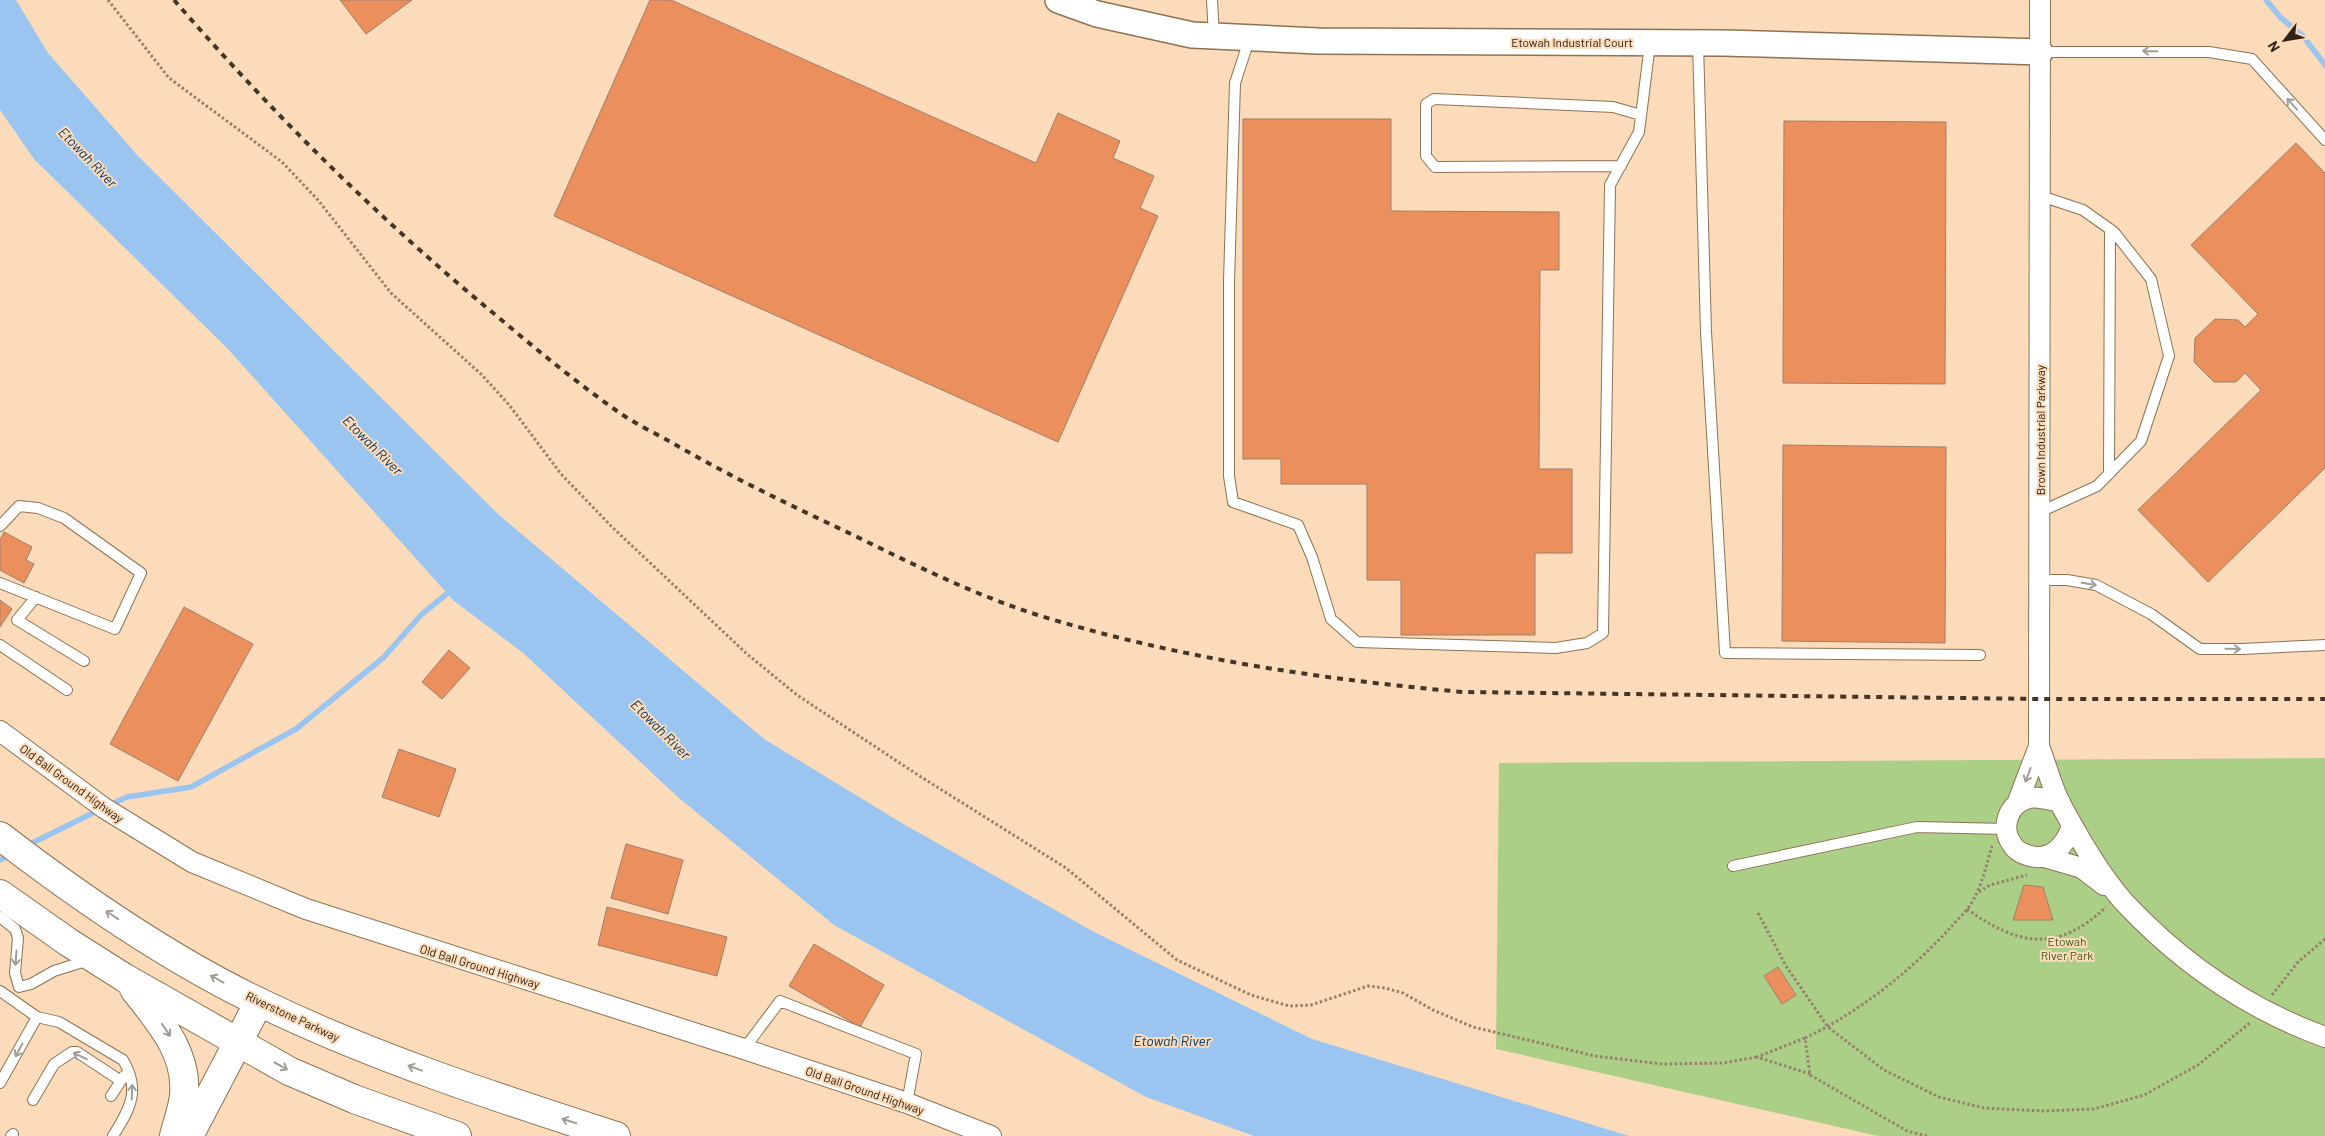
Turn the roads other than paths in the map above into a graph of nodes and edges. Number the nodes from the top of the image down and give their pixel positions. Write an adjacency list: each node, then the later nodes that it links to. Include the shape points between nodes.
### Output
1 (1058, 0): 4 (street, Etowah Industrial Court, via 1097,14)
2 (1212, 0): 4 (lane)
3 (2040, 0): 8 (street)
4 (1214, 36): 5 (street, Etowah Industrial Court)
5 (1250, 38): 6 (street, Etowah Industrial Court); 11 (lane, via 1236,83 1235,102 1229,281 1229,476 1233,502 1298,525 1332,619 1357,642 1556,648 1587,643 1603,633 1610,185)
6 (1650, 43): 7 (street, Etowah Industrial Court); 9 (lane)
7 (1698, 43): 8 (street, Etowah Industrial Court); 22 (lane, via 1706,332 1725,653)
8 (2040, 52): 10 (lane, one-way to 8, via 2252,59 2209,52); 12 (street, Brown Industrial Parkway)
9 (1641, 116): 11 (lane, via 1639,132); 11 (lane, via 1613,107 1434,99 1426,104 1426,156 1434,167)
10 (2325, 140)
11 (1621, 166)
12 (2041, 196): 13 (lane, via 2083,210); 15 (street, Brown Industrial Parkway)
13 (2110, 229): 14 (lane); 14 (lane, via 2151,279 2169,356 2141,441)
14 (2109, 474): 15 (lane, via 2097,486)
15 (2040, 512): 17 (street, Brown Industrial Parkway)
16 (0, 526): 19 (lane, via 19,506 38,508 64,518 142,573 115,629)
17 (2040, 580): 21 (lane, one-way to 21, via 2096,585 2151,614 2200,649); 26 (street, Brown Industrial Parkway)
18 (0, 582): 19 (lane)
19 (36, 597): 23 (lane, via 17,620)
20 (0, 645): 24 (lane)
21 (2325, 645)
22 (1980, 656)
23 (84, 661)
24 (67, 690)
25 (0, 731): 46 (street, Old Ball Ground Highway, via 104,808 192,862 316,912)
26 (2039, 746): 27 (street); 28 (street, Brown Industrial Parkway, one-way to 28)
27 (2060, 802): 28 (street, via 2039,798); 29 (street)
28 (2017, 804): 30 (street)
29 (2072, 825): 32 (street, via 2064,843); 35 (street)
30 (1999, 829): 32 (street, via 2021,853); 33 (lane, via 1917,827)
31 (0, 836): 42 (main road, Riverstone Parkway, one-way to 31, via 152,942 37,865)
32 (2044, 857): 35 (street, via 2082,868)
33 (1733, 866)
34 (0, 894): 37 (main road)
35 (2113, 905): 44 (street, via 2260,1010)
36 (0, 916): 39 (lane, one-way to 39, via 14,929 18,938 15,973)
37 (94, 959): 38 (main road); 39 (lane, via 54,971)
38 (125, 978): 45 (main road); 54 (main road, one-way to 54, via 169,1033 181,1065 184,1094)
39 (19, 987): 41 (lane)
40 (0, 991): 41 (lane)
41 (13, 1000): 43 (lane)
42 (259, 1002): 45 (main road); 57 (main road, Riverstone Parkway, one-way to 42, via 383,1056)
43 (37, 1017): 47 (lane, via 59,1022 123,1060); 49 (lane, one-way to 49)
44 (2325, 1037)
45 (238, 1043): 55 (main road); 56 (main road, one-way to 56, via 289,1071 354,1099)
46 (744, 1049): 52 (street, Old Ball Ground Highway); 52 (lane, via 780,1001 916,1054)
47 (129, 1070): 48 (lane); 53 (lane, one-way to 47, via 132,1100 134,1088)
48 (121, 1081): 50 (lane); 51 (lane, one-way to 51, via 77,1052 72,1052 54,1064)
49 (0, 1083)
50 (110, 1096)
51 (33, 1100)
52 (907, 1103): 58 (street, Old Ball Ground Highway)
53 (113, 1136)
54 (174, 1136)
55 (189, 1136)
56 (457, 1136)
57 (616, 1136)
58 (991, 1136)

